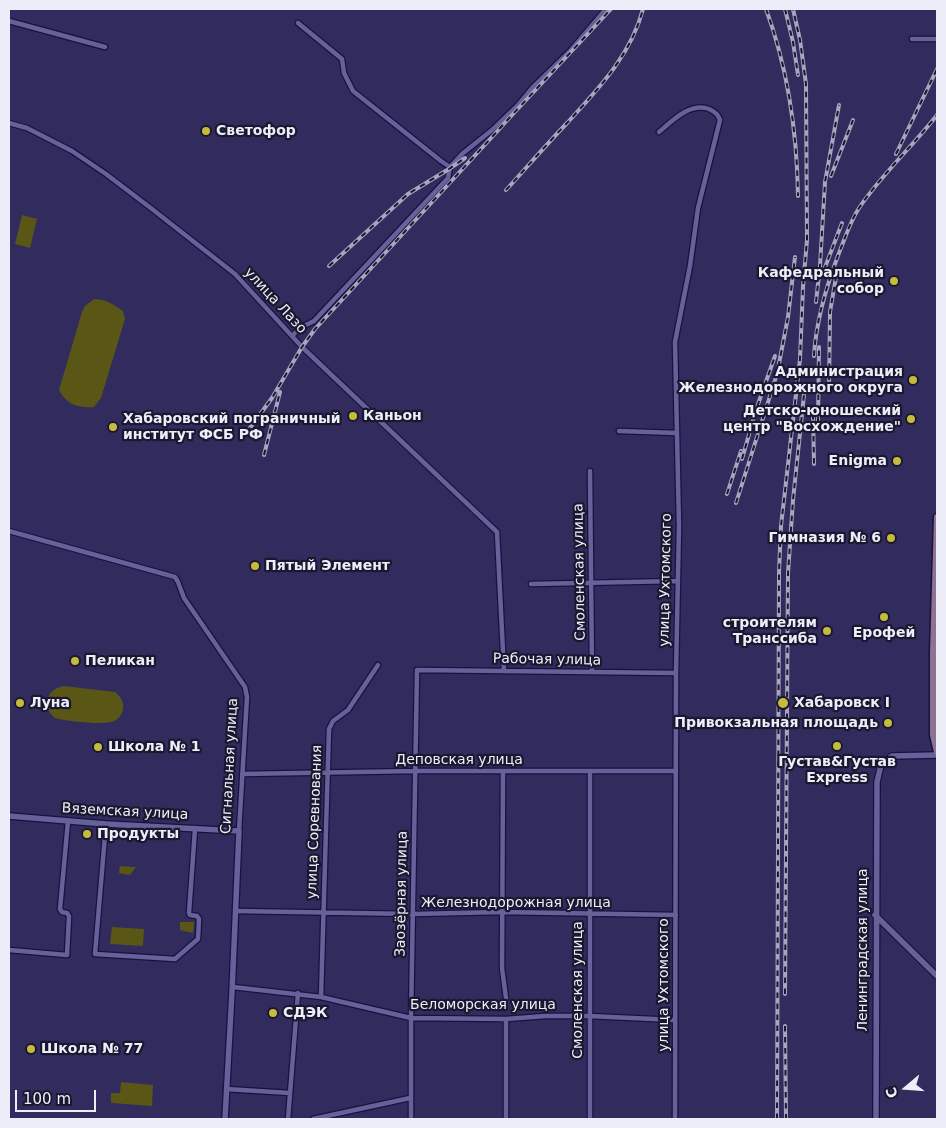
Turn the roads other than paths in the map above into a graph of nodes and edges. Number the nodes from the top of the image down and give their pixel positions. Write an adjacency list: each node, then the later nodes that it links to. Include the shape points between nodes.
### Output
1 (604, 10): 9 (street, via 519,104)
2 (9, 21): 6 (street)
3 (298, 23): 9 (street, via 342,59 344,73 353,91)
4 (937, 38): 5 (street)
5 (912, 39)
6 (106, 46)
7 (9, 123): 10 (street, улица Лазо, via 51,139 106,174 235,274)
8 (659, 132): 12 (street, улица Ухтомского, via 694,108 715,112 720,120 698,208 675,342)
9 (450, 166): 10 (street, via 448,178 314,322)
10 (293, 335): 22 (street, улица Лазо, via 497,532)
11 (619, 431): 12 (street)
12 (677, 433): 16 (street, улица Ухтомского)
13 (590, 471): 17 (street, Смоленская улица)
14 (937, 517): 20 (main road)
15 (9, 531): 32 (street, Сигнальная улица, via 175,577 184,598 245,687)
16 (678, 581): 17 (street); 24 (street, улица Ухтомского)
17 (591, 582): 18 (street); 23 (street, Смоленская улица)
18 (531, 584)
19 (378, 665): 31 (street, улица Соревнования, via 348,710 333,721 329,729)
20 (935, 666): 25 (main road)
21 (417, 670): 22 (street, Рабочая улица); 27 (street, Заозёрная улица)
22 (504, 671): 23 (street, Рабочая улица)
23 (592, 672): 24 (street, Рабочая улица)
24 (676, 673): 30 (street, улица Ухтомского)
25 (935, 735): 26 (main road)
26 (937, 754): 44 (street, Ленинградская улица, via 892,756 882,765 877,782)
27 (415, 771): 28 (street, Деповская улица); 31 (street, Деповская улица); 41 (street, Заозёрная улица)
28 (503, 771): 29 (street, Деповская улица); 39 (street)
29 (590, 771): 30 (street, Деповская улица); 42 (street, Смоленская улица)
30 (676, 771): 43 (street, улица Ухтомского)
31 (327, 773): 32 (street, Деповская улица); 40 (street, улица Соревнования)
32 (242, 774): 37 (street, Сигнальная улица)
33 (9, 816): 34 (street, Вяземская улица)
34 (68, 821): 35 (street, Вяземская улица); 45 (street, via 60,909 69,916 67,955)
35 (106, 824): 36 (street, Вяземская улица); 36 (street, via 95,954 175,959 198,939 199,918 189,913)
36 (195, 829): 37 (street, Вяземская улица)
37 (239, 831): 38 (street, Сигнальная улица)
38 (236, 911): 40 (street, Железнодорожная улица); 47 (street, Сигнальная улица)
39 (503, 912): 41 (street, Железнодорожная улица); 42 (street, Железнодорожная улица); 50 (street, via 502,968)
40 (324, 913): 41 (street, Железнодорожная улица); 49 (street, улица Соревнования)
41 (413, 914): 52 (street, Заозёрная улица)
42 (589, 914): 43 (street, Железнодорожная улица); 51 (street, Смоленская улица)
43 (676, 915): 54 (street, улица Ухтомского)
44 (875, 915): 46 (street); 65 (street, Ленинградская улица)
45 (9, 950)
46 (937, 976)
47 (233, 987): 48 (street, Беломорская улица); 55 (street, Сигнальная улица)
48 (298, 993): 49 (street, Беломорская улица); 56 (street)
49 (321, 997): 52 (street, Беломорская улица)
50 (506, 998)
51 (589, 1016): 53 (street, Беломорская улица); 54 (street, Беломорская улица); 63 (street, Смоленская улица)
52 (411, 1018): 53 (street, Беломорская улица); 57 (street, Заозёрная улица)
53 (506, 1019): 62 (street)
54 (675, 1020): 64 (street, улица Ухтомского)
55 (226, 1089): 56 (street); 58 (street, Сигнальная улица)
56 (290, 1093): 59 (street)
57 (410, 1098): 60 (street); 61 (street, Заозёрная улица)
58 (225, 1119)
59 (288, 1119)
60 (313, 1119)
61 (411, 1119)
62 (505, 1119)
63 (590, 1119)
64 (675, 1119)
65 (876, 1119)

